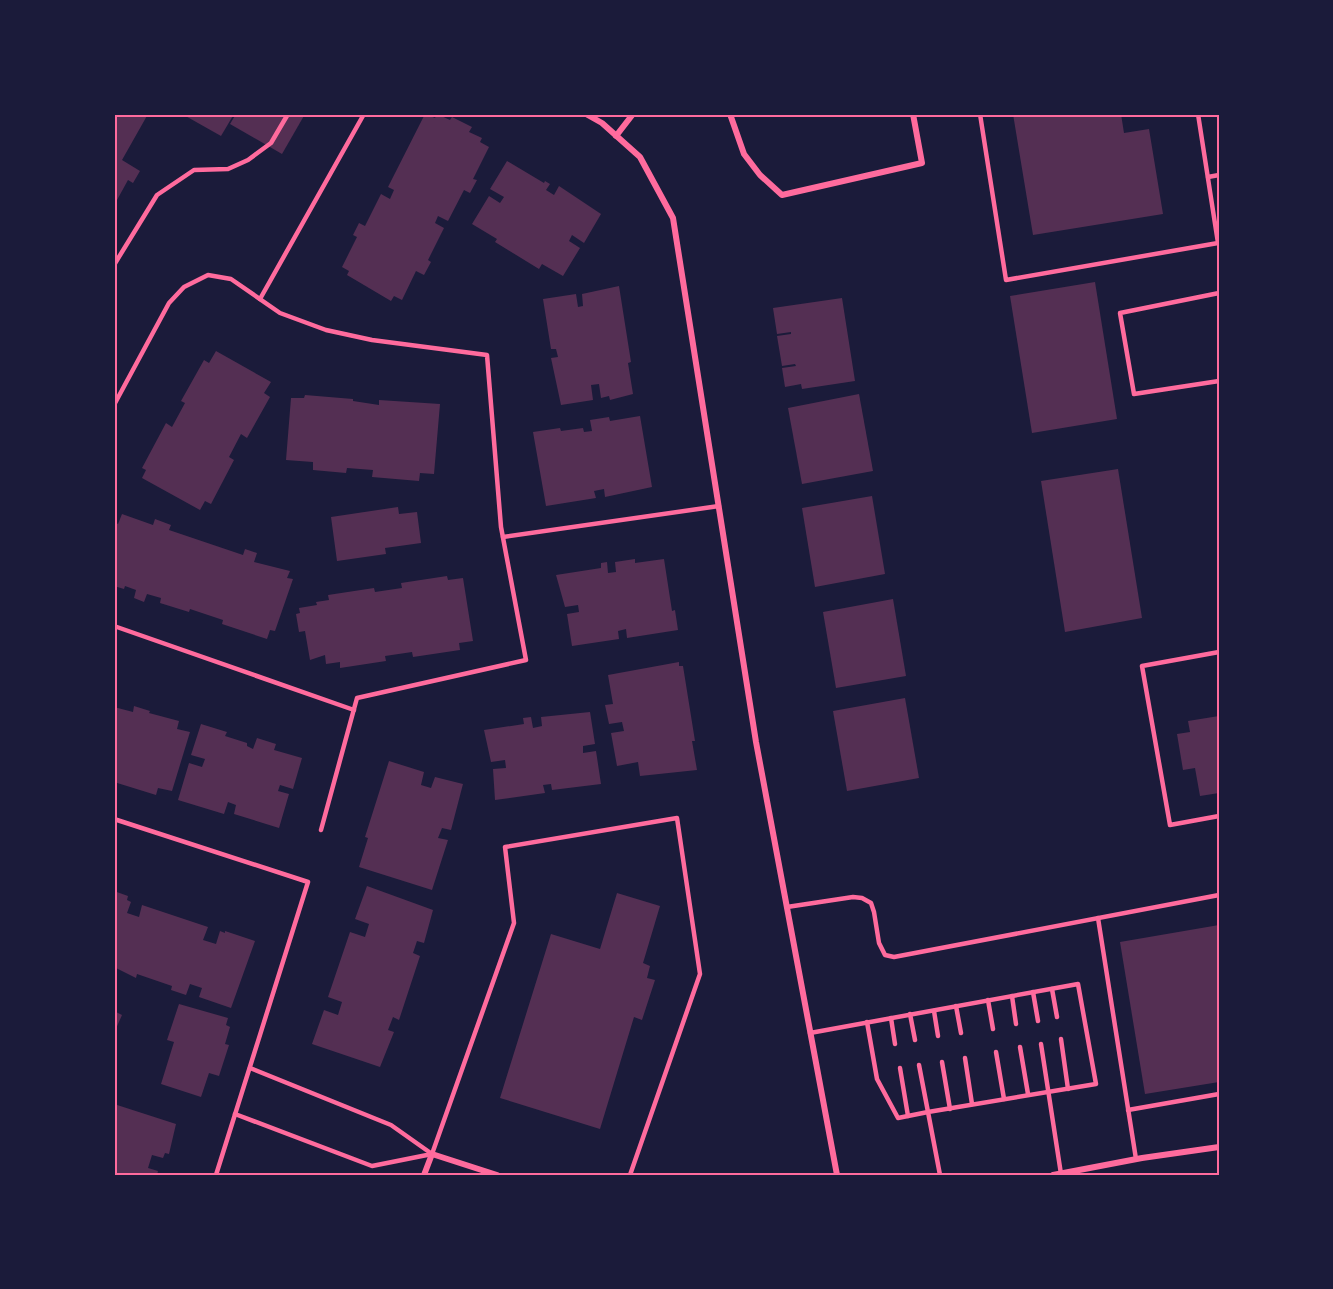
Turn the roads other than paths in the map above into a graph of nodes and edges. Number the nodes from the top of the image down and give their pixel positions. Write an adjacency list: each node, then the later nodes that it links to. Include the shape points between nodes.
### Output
1 (288, 114): 12 (lane, via 271,143 248,160 228,169 194,170 157,195)
2 (364, 114): 14 (lane)
3 (586, 114): 9 (street)
4 (633, 114): 9 (street)
5 (730, 114): 6 (street, via 744,154 782,195 922,164)
6 (913, 114)
7 (980, 114): 11 (lane, via 1006,280 1218,243)
8 (1197, 114): 11 (lane)
9 (616, 136): 17 (street, via 640,157 673,218)
10 (1219, 175): 11 (lane)
11 (1208, 177)
12 (114, 265)
13 (1219, 294): 15 (lane, via 1120,313 1134,394)
14 (260, 299): 16 (lane, via 231,279 208,275 184,287 169,303); 18 (lane, via 280,313 326,330 487,355)
15 (1219, 381)
16 (114, 405)
17 (719, 506): 18 (lane); 26 (street)
18 (503, 537): 21 (lane, via 526,660 357,698)
19 (114, 626): 21 (lane)
20 (1219, 652): 22 (lane, via 1142,666 1170,825)
21 (354, 710): 24 (lane)
22 (1219, 816)
23 (114, 819): 53 (lane, via 308,882)
24 (321, 830)
25 (1219, 895): 27 (lane)
26 (787, 907): 27 (lane, via 862,898 871,903 885,955 894,957); 41 (street)
27 (1098, 918): 62 (lane)
28 (1052, 989): 29 (lane); 35 (lane); 55 (lane, via 1078,984 1096,1084)
29 (1033, 992): 30 (lane); 37 (lane)
30 (1012, 996): 31 (lane); 39 (lane)
31 (988, 1000): 32 (lane); 40 (lane)
32 (956, 1006): 33 (lane); 42 (lane)
33 (934, 1011): 34 (lane); 43 (lane)
34 (910, 1014): 36 (lane); 45 (lane)
35 (1057, 1017)
36 (891, 1018): 38 (lane); 46 (lane)
37 (1038, 1021)
38 (867, 1022): 41 (lane); 65 (lane, via 877,1079 898,1118)
39 (1016, 1024)
40 (993, 1029)
41 (810, 1033): 74 (street)
42 (961, 1033)
43 (938, 1036)
44 (1060, 1039): 55 (lane)
45 (915, 1040)
46 (895, 1044)
47 (1041, 1044): 56 (lane)
48 (1020, 1047): 57 (lane)
49 (996, 1052): 59 (lane)
50 (965, 1058): 60 (lane)
51 (942, 1062): 61 (lane)
52 (919, 1065): 63 (lane)
53 (250, 1068): 64 (lane); 67 (lane, via 391,1125)
54 (900, 1068): 65 (lane)
55 (1068, 1089): 56 (lane)
56 (1048, 1092): 57 (lane); 69 (lane)
57 (1028, 1094): 59 (lane)
58 (1219, 1094): 62 (lane)
59 (1004, 1099): 60 (lane)
60 (972, 1104): 61 (lane)
61 (950, 1109): 63 (lane)
62 (1128, 1110): 68 (lane)
63 (928, 1112): 65 (lane); 75 (lane)
64 (235, 1114): 67 (lane, via 372,1166); 70 (lane)
65 (908, 1116)
66 (1219, 1147): 68 (street)
67 (432, 1154): 71 (street); 72 (street); 73 (lane, via 514,923 505,847 677,818 700,974)
68 (1136, 1159): 69 (street)
69 (1061, 1173): 76 (street)
70 (216, 1175)
71 (424, 1175)
72 (497, 1175)
73 (630, 1175)
74 (837, 1175)
75 (940, 1175)
76 (1053, 1175)

